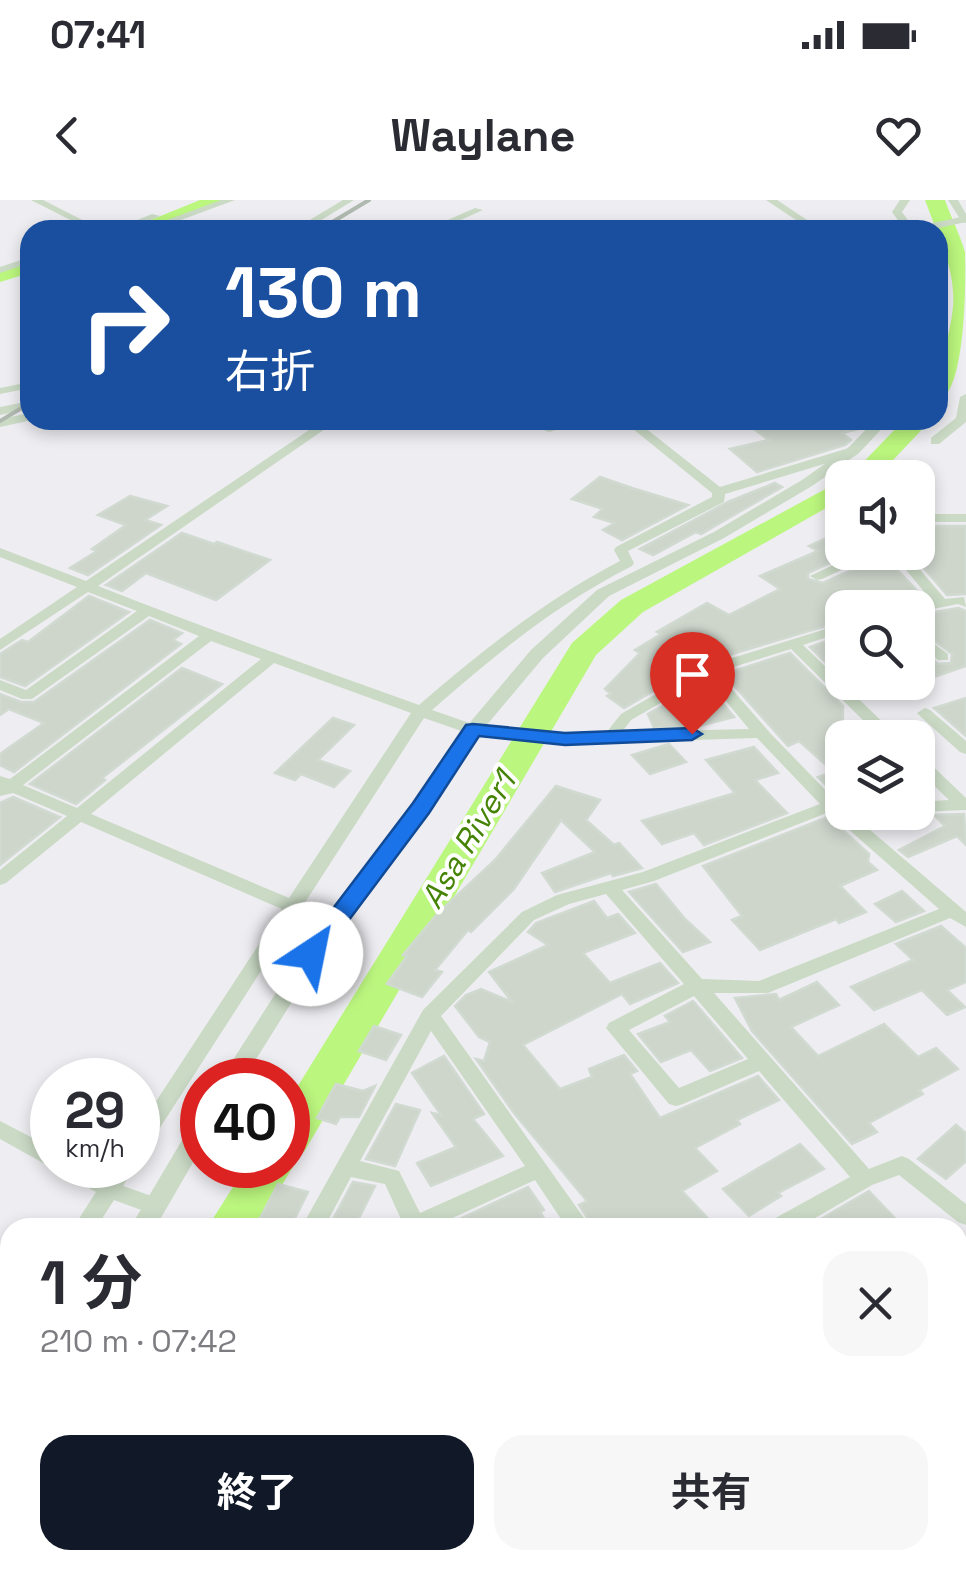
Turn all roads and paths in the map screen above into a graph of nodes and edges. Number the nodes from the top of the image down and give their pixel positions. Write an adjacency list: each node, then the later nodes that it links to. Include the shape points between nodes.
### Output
1 (36, 200): 9 (street)
2 (201, 200): 10 (street)
3 (230, 200): 11 (street)
4 (349, 200): 12 (street)
5 (462, 200): 13 (street, via 478,210)
6 (770, 200): 14 (street)
7 (905, 200): 15 (street, via 897,212)
8 (952, 200): 16 (street)
9 (77, 220)
10 (146, 220)
11 (173, 220)
12 (315, 220)
13 (454, 220)
14 (801, 220)
15 (905, 220)
16 (963, 223)
17 (966, 397): 21 (street, via 962,419)
18 (317, 430): 31 (street)
19 (640, 430): 23 (street)
20 (874, 430): 22 (street)
21 (935, 441)
22 (853, 451): 23 (street); 32 (street, via 745,521)
23 (718, 492): 30 (street, via 719,499 622,550 628,563)
24 (935, 518): 25 (street)
25 (966, 518)
26 (0, 552): 31 (street)
27 (831, 570): 29 (street)
28 (913, 570): 33 (street)
29 (817, 576)
30 (584, 585): 32 (street); 46 (street, via 503,640)
31 (90, 586): 36 (street); 40 (street)
32 (603, 593): 49 (street, via 537,654)
33 (941, 603): 34 (street); 35 (street)
34 (966, 603)
35 (935, 604)
36 (148, 610): 38 (street); 45 (street, via 27,696)
37 (825, 633): 39 (street)
38 (210, 634): 42 (street); 54 (street)
39 (792, 642): 44 (street); 48 (street)
40 (0, 646)
41 (935, 650): 43 (street)
42 (274, 656): 46 (street); 59 (street)
43 (943, 657)
44 (708, 670): 50 (street); 51 (street, via 626,717)
45 (0, 686)
46 (418, 713): 49 (street); 63 (street)
47 (925, 713): 52 (street)
48 (872, 720)
49 (473, 730): 51 (street); 65 (street)
50 (758, 733): 51 (street); 55 (street)
51 (610, 738)
52 (966, 748)
53 (935, 777): 56 (street)
54 (4, 787): 59 (street)
55 (825, 794)
56 (965, 804): 57 (street)
57 (935, 806)
58 (825, 810): 62 (street)
59 (78, 816): 61 (street); 63 (street)
60 (864, 830): 64 (street)
61 (0, 879)
62 (612, 888): 66 (street); 67 (street, via 563,899 528,916)
63 (294, 906): 65 (street); 70 (street)
64 (959, 916): 66 (street, via 761,988)
65 (331, 923): 68 (street)
66 (697, 986): 69 (street); 69 (street, via 616,1028 676,1098)
67 (430, 1015): 74 (street); 75 (street)
68 (245, 1058)
69 (762, 1062): 76 (street)
70 (160, 1111)
71 (0, 1129): 72 (street)
72 (30, 1146)
73 (180, 1164): 80 (street)
74 (345, 1168): 82 (street); 83 (street, via 392,1177)
75 (537, 1170): 84 (street); 85 (street)
76 (865, 1179): 79 (street, via 902,1165); 86 (street)
77 (106, 1188): 78 (street)
78 (110, 1190): 80 (street); 81 (street)
79 (966, 1216)
80 (148, 1217)
81 (91, 1218)
82 (318, 1218)
83 (412, 1218)
84 (433, 1218)
85 (573, 1218)
86 (796, 1218)

